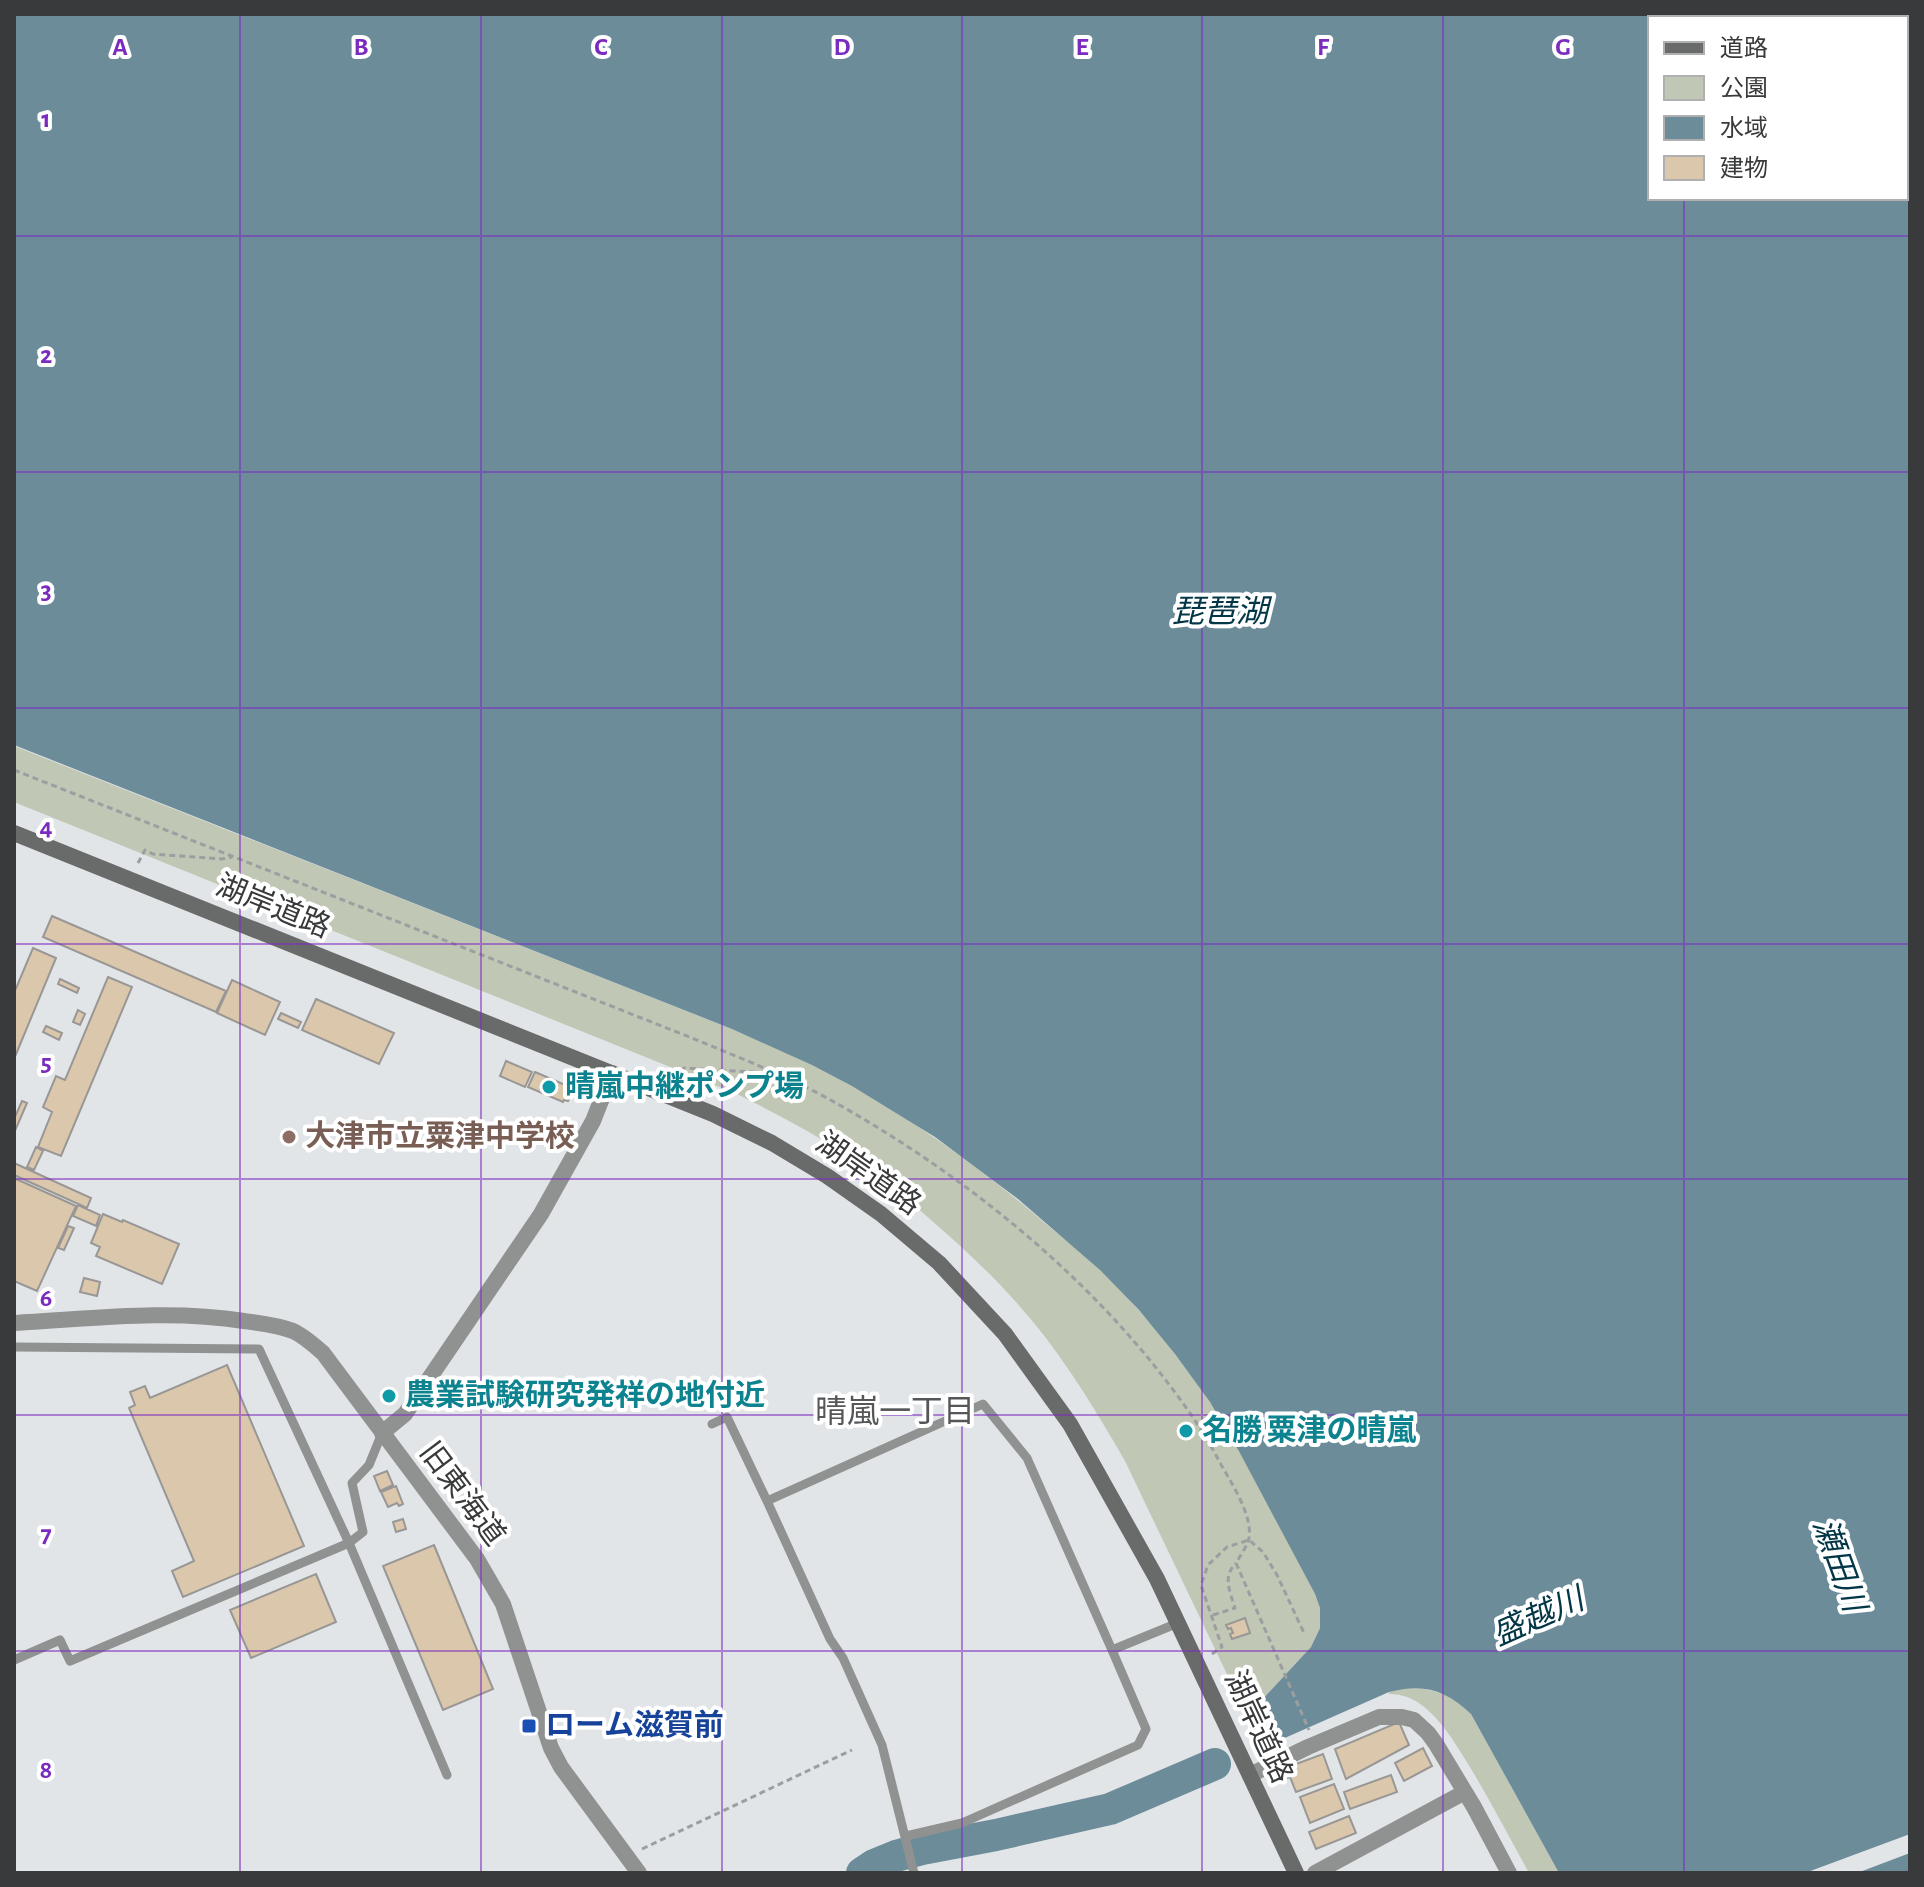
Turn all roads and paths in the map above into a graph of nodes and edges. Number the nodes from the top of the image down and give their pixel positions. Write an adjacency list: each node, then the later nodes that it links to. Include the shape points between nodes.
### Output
1 (14, 770): 3 (path)
2 (14, 833): 5 (main road, 湖岸道路)
3 (232, 857): 4 (path, via 145,850); 6 (path)
4 (138, 863)
5 (612, 1073): 11 (street, via 583,1140 541,1214 405,1414); 17 (main road, 湖岸道路, via 772,1143 881,1214 939,1263 1005,1334 1070,1424)
6 (775, 1073): 7 (path, via 684,1068); 13 (path, via 834,1102 926,1160 1072,1275 1120,1324 1207,1438 1248,1516)
7 (678, 1081)
8 (14, 1323): 11 (street, 旧東海道, via 180,1314 291,1330 323,1353)
9 (14, 1347): 14 (lane, via 259,1349)
10 (712, 1424): 12 (lane, via 727,1417)
11 (382, 1433): 14 (lane, via 369,1465 352,1483 363,1532); 28 (street, 旧東海道, via 489,1578 503,1604 551,1748)
12 (767, 1501): 19 (lane, via 983,1404 1027,1458); 27 (lane, via 882,1745)
13 (1249, 1540): 15 (path); 16 (path, via 1227,1547 1208,1565 1201,1585); 18 (path, via 1277,1575)
14 (349, 1543): 21 (lane, via 70,1661 60,1640); 24 (lane)
15 (1236, 1563): 16 (path, via 1227,1581 1235,1608); 22 (path)
16 (1212, 1615): 20 (path, via 1222,1647)
17 (1178, 1623): 19 (lane); 25 (main road, 湖岸道路)
18 (1304, 1633)
19 (1112, 1650): 27 (lane, via 1146,1729 1138,1745 962,1823)
20 (1212, 1654)
21 (14, 1660)
22 (1310, 1732)
23 (852, 1750): 28 (path)
24 (447, 1775)
25 (1250, 1775): 26 (street, via 1379,1717 1402,1717 1428,1733); 31 (main road, 湖岸道路)
26 (1465, 1792): 32 (street); 33 (street)
27 (906, 1838): 29 (lane)
28 (628, 1856): 30 (street, 旧東海道)
29 (913, 1868)
30 (639, 1873)
31 (1296, 1873)
32 (1315, 1873)
33 (1509, 1873)

